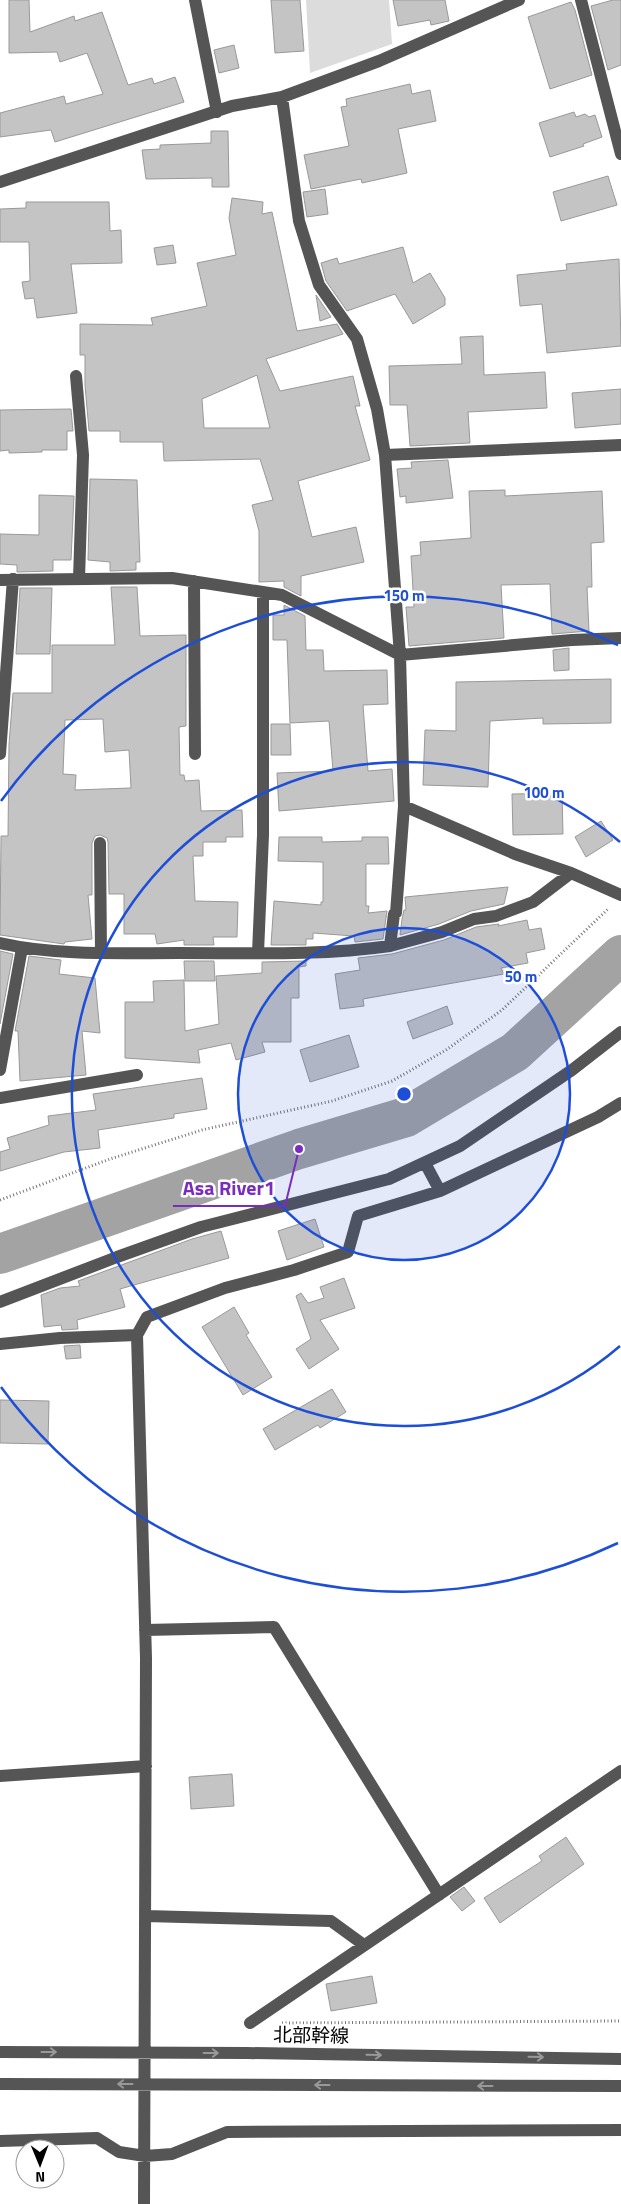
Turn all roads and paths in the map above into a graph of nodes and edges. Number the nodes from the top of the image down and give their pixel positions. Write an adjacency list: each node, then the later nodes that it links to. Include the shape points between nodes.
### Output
1 (195, 0): 5 (street)
2 (519, 0): 4 (street, via 379,61)
3 (581, 0): 6 (street)
4 (282, 97): 5 (street); 10 (street, via 299,221 319,285 357,339 378,409)
5 (217, 112): 7 (street)
6 (621, 154)
7 (0, 182)
8 (76, 376): 11 (street, via 83,455)
9 (621, 445): 10 (street)
10 (385, 455): 16 (street)
11 (79, 578): 12 (street); 13 (street)
12 (6, 579): 17 (street)
13 (194, 581): 14 (street); 18 (street)
14 (263, 592): 16 (street, via 282,595); 28 (street, via 263,835)
15 (621, 638): 16 (street)
16 (400, 655): 19 (street)
17 (0, 754)
18 (195, 754)
19 (404, 806): 21 (street, via 515,854); 25 (street, via 396,913)
20 (100, 843): 27 (street)
21 (571, 873): 22 (street); 25 (street, via 533,902)
22 (621, 895)
23 (611, 906): 36 (path, via 502,1010 446,1050 392,1081 332,1101 202,1130 110,1159)
24 (0, 943): 26 (street)
25 (390, 946): 28 (street, via 334,953)
26 (22, 948): 27 (street); 30 (street)
27 (101, 953): 28 (street)
28 (258, 953)
29 (621, 1032): 34 (street, via 572,1070 460,1146)
30 (0, 1070)
31 (137, 1075): 32 (street)
32 (0, 1098)
33 (621, 1103): 35 (street, via 598,1117)
34 (425, 1162): 35 (street); 37 (street, via 389,1179 201,1227)
35 (440, 1191): 38 (street, via 358,1216 348,1252 226,1288 147,1317)
36 (0, 1200)
37 (0, 1302)
38 (137, 1335): 39 (street); 40 (street)
39 (0, 1344)
40 (145, 1630): 41 (street); 44 (street, via 274,1627)
41 (146, 1766): 43 (street); 45 (street)
42 (621, 1771): 44 (street)
43 (0, 1776)
44 (439, 1895): 46 (street)
45 (146, 1916): 46 (street, via 331,1921); 51 (street)
46 (364, 1945): 49 (street)
47 (621, 2021): 48 (path)
48 (280, 2022)
49 (250, 2023)
50 (0, 2052): 51 (street, 北部幹線, one-way to 51)
51 (146, 2052): 52 (street, 北部幹線, one-way to 52); 54 (street)
52 (621, 2059)
53 (0, 2084): 54 (street, one-way to 53)
54 (144, 2084): 55 (street, one-way to 54); 58 (street)
55 (621, 2086)
56 (621, 2130): 58 (street, via 227,2132 172,2154)
57 (0, 2141): 58 (street, via 97,2138 119,2152)
58 (145, 2156): 59 (street)
59 (144, 2204)

